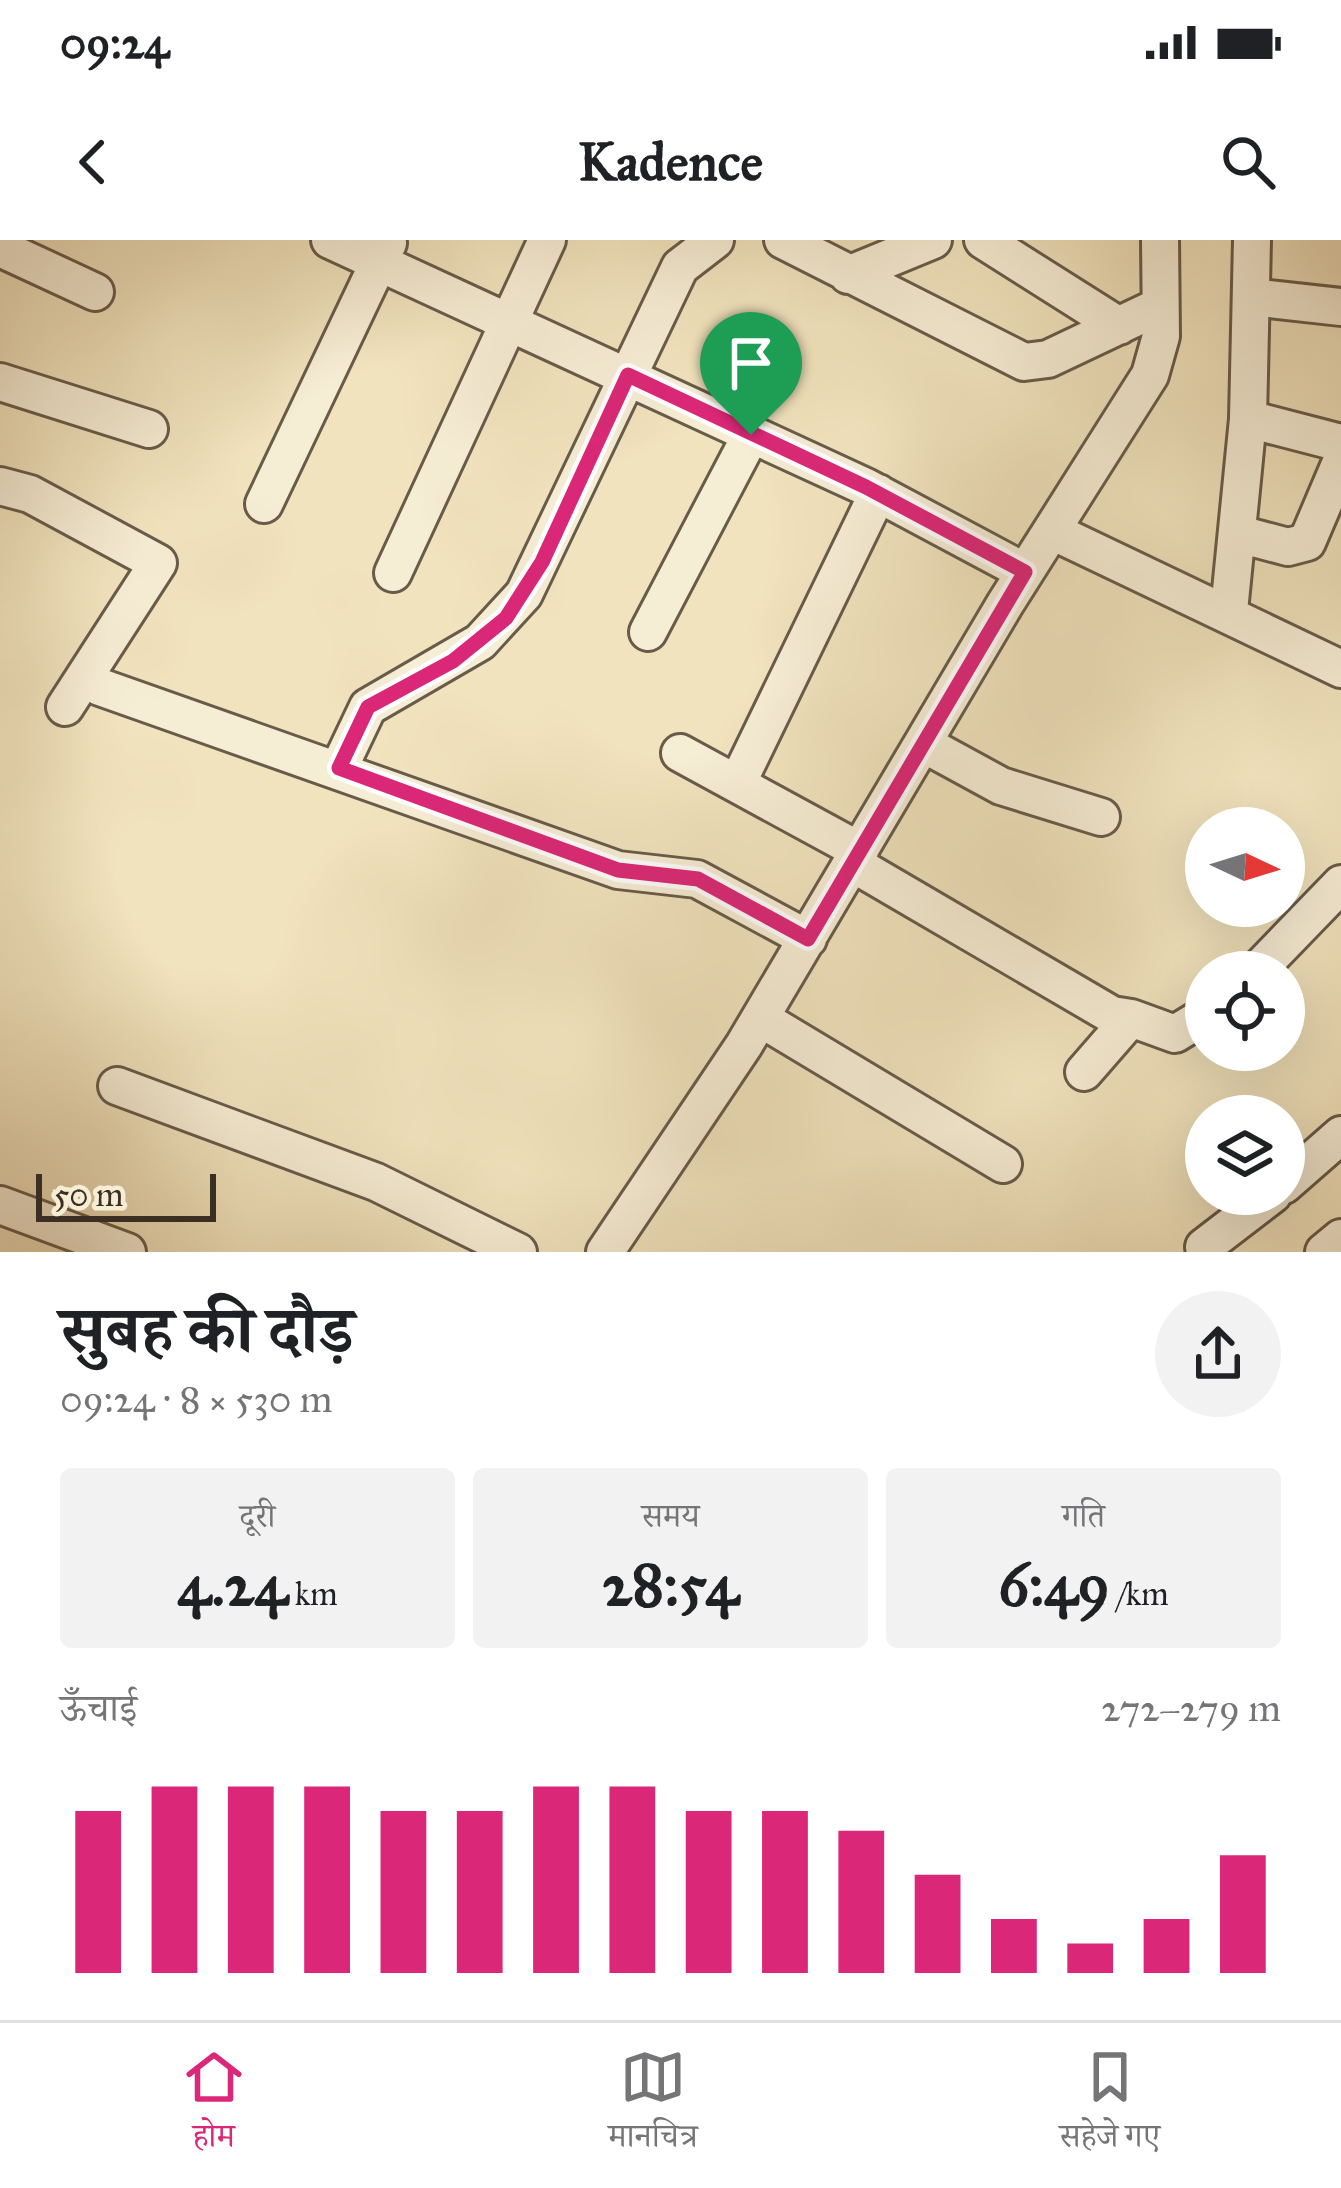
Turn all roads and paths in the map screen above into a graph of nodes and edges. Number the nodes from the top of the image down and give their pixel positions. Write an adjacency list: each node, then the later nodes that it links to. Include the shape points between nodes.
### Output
1 (330, 240): 10 (street)
2 (548, 240): 16 (street)
3 (715, 240): 18 (street, via 680,267)
4 (783, 240): 11 (street)
5 (933, 240): 11 (street)
6 (983, 240): 17 (street)
7 (1160, 240): 14 (street)
8 (1252, 240): 13 (street)
9 (0, 248): 12 (street)
10 (384, 251): 16 (street); 27 (street)
11 (848, 275): 17 (street, via 1024,362)
12 (95, 292)
13 (1252, 297): 15 (street); 20 (street)
14 (1160, 307): 17 (street); 28 (street, via 1158,358)
15 (1341, 307)
16 (510, 322): 18 (street); 31 (street)
17 (1119, 326)
18 (628, 375): 22 (street); 39 (street, via 542,562 506,618 453,661 368,707)
19 (0, 382): 21 (street)
20 (1249, 419): 23 (street); 29 (street)
21 (149, 429)
22 (751, 435): 26 (street); 33 (street)
23 (1341, 443)
24 (1341, 462): 29 (street, via 1307,542 1288,547)
25 (0, 486): 36 (street, via 158,563)
26 (878, 493): 30 (street); 40 (street)
27 (263, 504)
28 (1052, 531): 30 (street); 32 (street)
29 (1239, 534): 32 (street)
30 (1025, 572): 37 (street)
31 (393, 573)
32 (1229, 611): 34 (street)
33 (648, 632)
34 (1341, 669)
35 (100, 687): 39 (street)
36 (65, 707)
37 (924, 744): 41 (street, via 1001,786); 42 (street)
38 (680, 753): 40 (street)
39 (339, 768): 44 (street, via 618,870 698,879)
40 (736, 784): 42 (street)
41 (1101, 817)
42 (856, 857): 44 (street); 47 (street, via 1112,1015)
43 (1341, 884): 45 (street)
44 (808, 939): 46 (street)
45 (1276, 951)
46 (760, 1018): 52 (street); 60 (street)
47 (1131, 1018): 48 (street, via 1174,1034); 49 (street)
48 (1185, 1027)
49 (1084, 1072)
50 (116, 1086): 59 (street, via 376,1181)
51 (1341, 1136): 53 (street)
52 (1003, 1164)
53 (1305, 1167)
54 (0, 1205): 58 (street)
55 (1246, 1215): 57 (street)
56 (1341, 1238): 61 (street)
57 (1204, 1247)
58 (127, 1252)
59 (518, 1252)
60 (605, 1252)
61 (1324, 1252)

